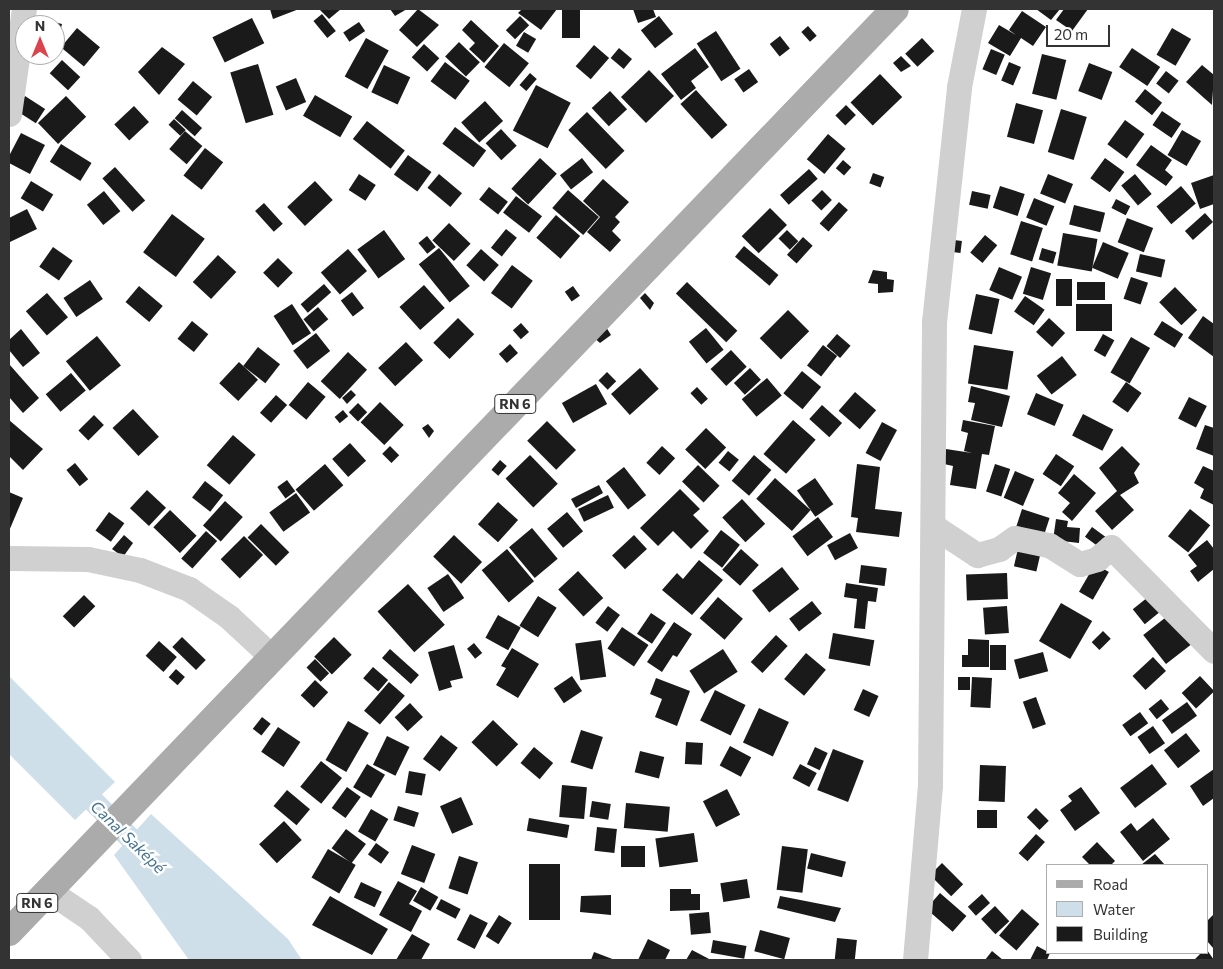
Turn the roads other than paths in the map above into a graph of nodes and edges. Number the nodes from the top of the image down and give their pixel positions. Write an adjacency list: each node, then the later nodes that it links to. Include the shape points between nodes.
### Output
1 (24, 9): 4 (street)
2 (895, 9): 8 (main road, RN 6)
3 (974, 9): 5 (street, via 959,87 934,322)
4 (9, 114)
5 (933, 526): 7 (street, via 977,555 1000,549 1015,538 1049,545 1080,564 1097,559 1111,547); 12 (street, via 930,785)
6 (9, 558): 8 (street, via 88,559 140,570 189,589 229,617)
7 (1214, 652)
8 (272, 657): 9 (main road, RN 6)
9 (57, 883): 10 (main road, RN 6); 11 (street)
10 (9, 932)
11 (129, 960)
12 (915, 960)

